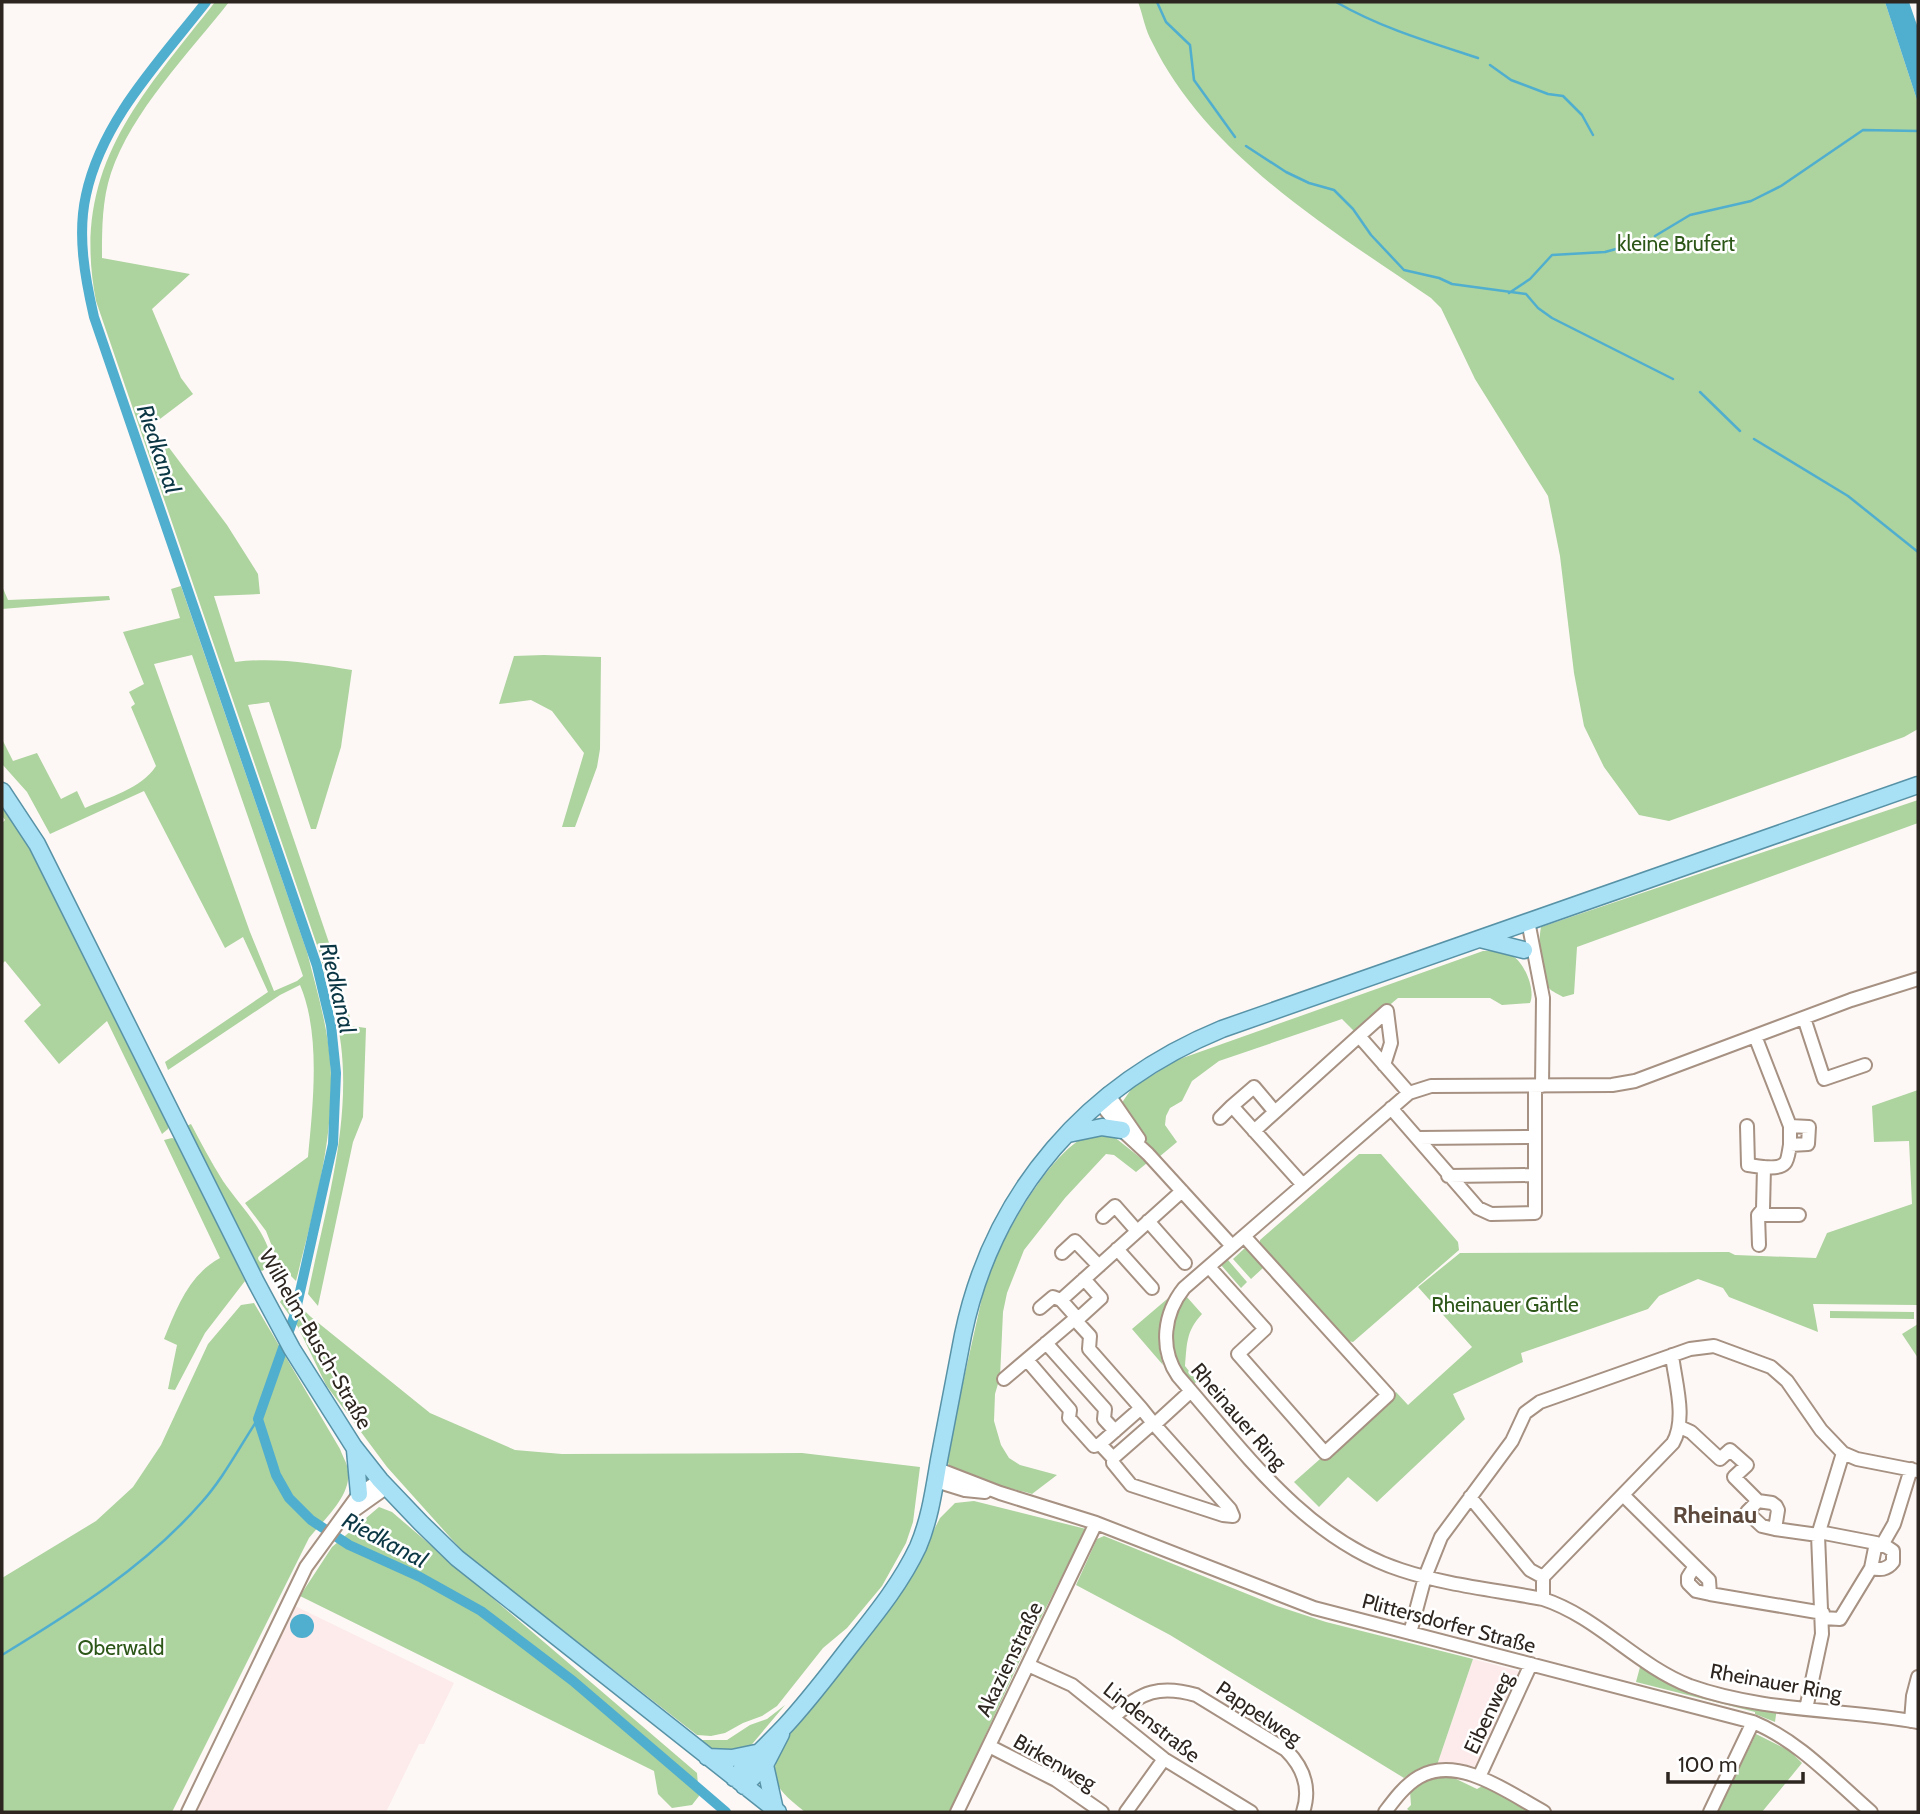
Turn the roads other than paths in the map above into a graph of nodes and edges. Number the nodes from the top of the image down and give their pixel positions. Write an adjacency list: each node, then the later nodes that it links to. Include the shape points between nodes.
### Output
1 (1918, 785): 3 (main road)
2 (2, 791): 62 (main road, Wilhelm-Busch-Straße, via 37,844 292,1349)
3 (1522, 923): 4 (main road); 5 (street); 6 (street)
4 (1478, 939): 5 (main road); 15 (main road, via 1195,1040 1145,1067)
5 (1524, 950): 6 (street)
6 (1539, 979): 13 (street, via 1543,998)
7 (1918, 979): 8 (street, Rheinauer Ring)
8 (1804, 1018): 10 (street, Rheinauer Ring); 12 (street, via 1824,1079)
9 (1359, 1036): 11 (street); 11 (street, via 1387,1011 1391,1043); 18 (street)
10 (1755, 1036): 13 (street, Rheinauer Ring, via 1635,1081); 21 (street)
11 (1384, 1065): 14 (street)
12 (1865, 1065)
13 (1539, 1086): 14 (street, Rheinauer Ring, via 1431,1086); 25 (street)
14 (1409, 1093): 17 (street, Rheinauer Ring)
15 (1104, 1098): 22 (street); 24 (main road); 28 (street)
16 (1232, 1107): 18 (street, via 1254,1087); 19 (street); 23 (street)
17 (1391, 1108): 26 (street); 32 (street, Rheinauer Ring)
18 (1275, 1112): 23 (street)
19 (1220, 1118)
20 (1747, 1126): 29 (street, via 1748,1165)
21 (1790, 1126): 27 (street); 27 (street, via 1806,1125 1809,1130 1808,1144)
22 (1122, 1130): 24 (main road, via 1102,1127); 28 (street)
23 (1254, 1131): 32 (street)
24 (1065, 1135): 66 (main road, via 1030,1178 985,1264 964,1332)
25 (1535, 1137): 26 (street); 30 (street)
26 (1418, 1138): 31 (street)
27 (1790, 1145): 29 (street, via 1784,1164)
28 (1148, 1154): 33 (street)
29 (1764, 1167): 34 (street, via 1763,1209)
30 (1535, 1175): 31 (street); 31 (street, via 1535,1213 1491,1214 1478,1208)
31 (1448, 1176)
32 (1303, 1185): 39 (street, Rheinauer Ring)
33 (1182, 1191): 37 (street); 41 (street)
34 (1758, 1215): 35 (street); 40 (street)
35 (1799, 1215)
36 (1103, 1217): 38 (street, via 1115,1206)
37 (1148, 1222): 38 (street); 44 (street)
38 (1138, 1231): 42 (street)
39 (1244, 1236): 41 (street, Rheinauer Ring); 46 (street, via 1388,1395 1325,1453 1238,1354 1265,1329)
40 (1759, 1245)
41 (1231, 1246): 46 (street, Rheinauer Ring)
42 (1117, 1250): 45 (street); 48 (street)
43 (1062, 1253): 45 (street, via 1075,1241)
44 (1185, 1263)
45 (1099, 1266): 47 (street)
46 (1209, 1267): 56 (street, Rheinauer Ring, via 1175,1299 1167,1317 1169,1358)
47 (1084, 1279): 49 (street); 51 (street, via 1101,1298)
48 (1152, 1288)
49 (1061, 1300): 50 (street, via 1054,1297); 51 (street)
50 (1040, 1308)
51 (1078, 1318): 52 (street); 57 (street, via 1090,1336 1089,1349)
52 (1046, 1343): 54 (street); 60 (street, via 1105,1409 1104,1419)
53 (1672, 1355): 59 (street); 63 (street, via 1714,1346 1771,1367); 70 (street, via 1528,1408 1513,1441)
54 (1027, 1360): 55 (street); 61 (street, via 1070,1410 1069,1418 1094,1446)
55 (1004, 1379)
56 (1191, 1391): 58 (street); 79 (street, Rheinauer Ring, via 1307,1516 1376,1560)
57 (1141, 1408): 58 (street); 60 (street)
58 (1154, 1423): 64 (street); 64 (street, via 1233,1516 1131,1485)
59 (1680, 1427): 69 (street, via 1673,1443); 71 (street, via 1720,1459 1730,1450 1746,1465 1734,1477)
60 (1115, 1431): 61 (street)
61 (1100, 1444): 64 (street)
62 (354, 1447): 67 (main road, Wilhelm-Busch-Straße); 68 (main road)
63 (1843, 1452): 65 (street); 75 (street)
64 (1113, 1458)
65 (1914, 1470): 76 (street, via 1894,1524)
66 (937, 1475): 73 (street, Plittersdorfer Straße); 94 (main road, via 927,1522 898,1584)
67 (383, 1483): 68 (street); 72 (street); 93 (main road, Wilhelm-Busch-Straße, via 457,1558)
68 (359, 1494): 72 (street)
69 (1622, 1495): 77 (street); 80 (street)
70 (1470, 1497): 79 (street, via 1441,1537); 80 (street, via 1530,1570)
71 (1758, 1501): 74 (street, via 1776,1506); 74 (street, via 1747,1513 1762,1526)
72 (340, 1521): 101 (street, via 296,1587)
73 (1096, 1523): 84 (street, Plittersdorfer Straße, via 1271,1593); 86 (street, Akazienstraße)
74 (1775, 1529): 75 (street)
75 (1819, 1533): 76 (street); 83 (street)
76 (1879, 1544): 78 (street); 78 (street, via 1893,1551 1893,1562 1883,1569)
77 (1695, 1566): 81 (street, via 1709,1580); 81 (street, via 1688,1583 1696,1591)
78 (1871, 1568): 83 (street, via 1840,1619)
79 (1425, 1577): 82 (street, Rheinauer Ring); 84 (street)
80 (1543, 1577): 82 (street)
81 (1710, 1594): 83 (street)
82 (1543, 1599): 88 (street, Rheinauer Ring, via 1582,1616 1640,1659 1691,1686)
83 (1823, 1615): 88 (street)
84 (1410, 1633): 85 (street, Plittersdorfer Straße)
85 (1531, 1664): 91 (street, Plittersdorfer Straße); 96 (street, Eibenweg)
86 (1028, 1665): 89 (street, Lindenstraße, via 1072,1685); 92 (street, Akazienstraße)
87 (1918, 1677): 90 (street)
88 (1806, 1709): 90 (street, Rheinauer Ring)
89 (1114, 1717): 95 (street, Lindenstraße); 106 (street, Pappelweg, via 1153,1691 1196,1695 1295,1759 1307,1793)
90 (1914, 1721)
91 (1753, 1722): 109 (street); 110 (street, Plittersdorfer Straße, via 1792,1744)
92 (989, 1746): 102 (street, Akazienstraße); 103 (street, Birkenweg, via 1056,1780)
93 (707, 1757): 94 (main road); 97 (main road, Wilhelm-Busch-Straße)
94 (761, 1759): 97 (main road); 100 (main road)
95 (1164, 1759): 99 (street, Lindenstraße); 104 (street)
96 (1479, 1777): 98 (street, via 1450,1771 1427,1774 1417,1778); 108 (street)
97 (739, 1782): 100 (main road, Wilhelm-Busch-Straße)
98 (1388, 1808): 107 (street)
99 (1235, 1809): 105 (street, Lindenstraße)
100 (777, 1811)
101 (188, 1812)
102 (957, 1812)
103 (1102, 1812)
104 (1126, 1812)
105 (1251, 1812)
106 (1303, 1812)
107 (1403, 1812)
108 (1544, 1812)
109 (1711, 1812)
110 (1871, 1812)

